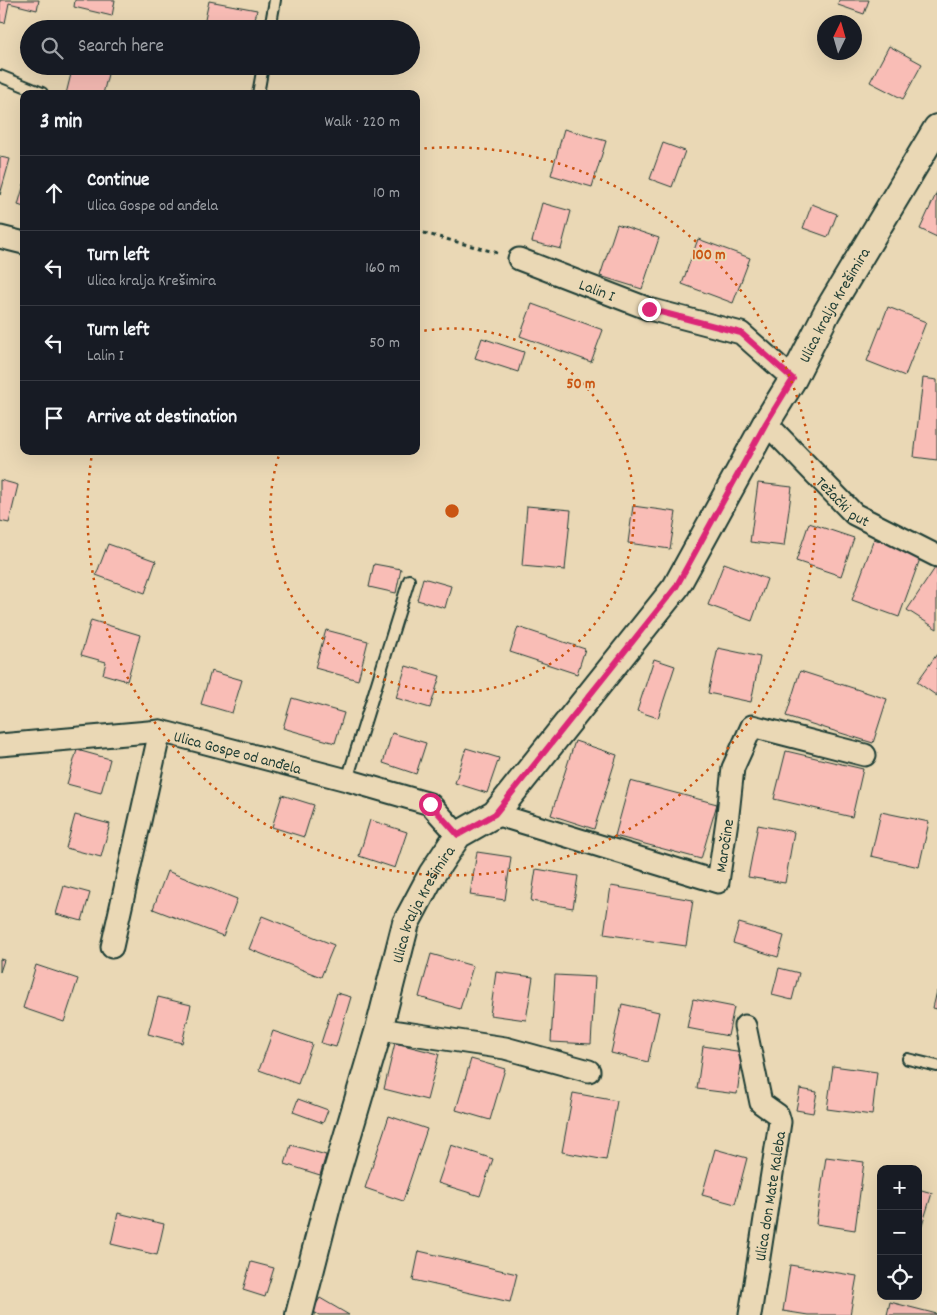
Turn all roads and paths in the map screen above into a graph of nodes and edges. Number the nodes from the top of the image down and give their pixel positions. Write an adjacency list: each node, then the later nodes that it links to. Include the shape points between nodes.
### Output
1 (274, 0): 2 (lane)
2 (271, 20)
3 (261, 75): 6 (lane)
4 (0, 76): 5 (lane)
5 (35, 90)
6 (259, 90)
7 (937, 128): 12 (street, Ulica kralja Krešimira, via 827,312)
8 (420, 232): 11 (path)
9 (0, 237): 10 (street)
10 (20, 242)
11 (519, 259): 12 (street, Lalin I, via 649,309 741,333)
12 (793, 379): 13 (street, Ulica kralja Krešimira)
13 (766, 423): 14 (street, Težački put, via 854,514); 20 (street, Ulica kralja Krešimira, via 676,587)
14 (937, 556)
15 (409, 580): 19 (lane)
16 (160, 731): 17 (street, Ulica Gospe od anđela); 19 (street, Ulica Gospe od anđela); 22 (street)
17 (0, 745)
18 (864, 755): 20 (street, Maročine, via 752,726 733,768 718,882)
19 (347, 780): 21 (street, Ulica Gospe od anđela, via 430,804)
20 (495, 814): 21 (street, Ulica kralja Krešimira)
21 (458, 835): 24 (street, Ulica kralja Krešimira, via 432,874 406,923)
22 (112, 947)
23 (745, 1026): 29 (street, Ulica don Mate Kaleba, via 761,1104 778,1116 780,1122)
24 (379, 1029): 27 (street, via 505,1048); 28 (street, Ulica kralja Krešimira, via 329,1198)
25 (908, 1059): 26 (lane)
26 (937, 1066)
27 (589, 1071)
28 (299, 1315)
29 (750, 1315)

